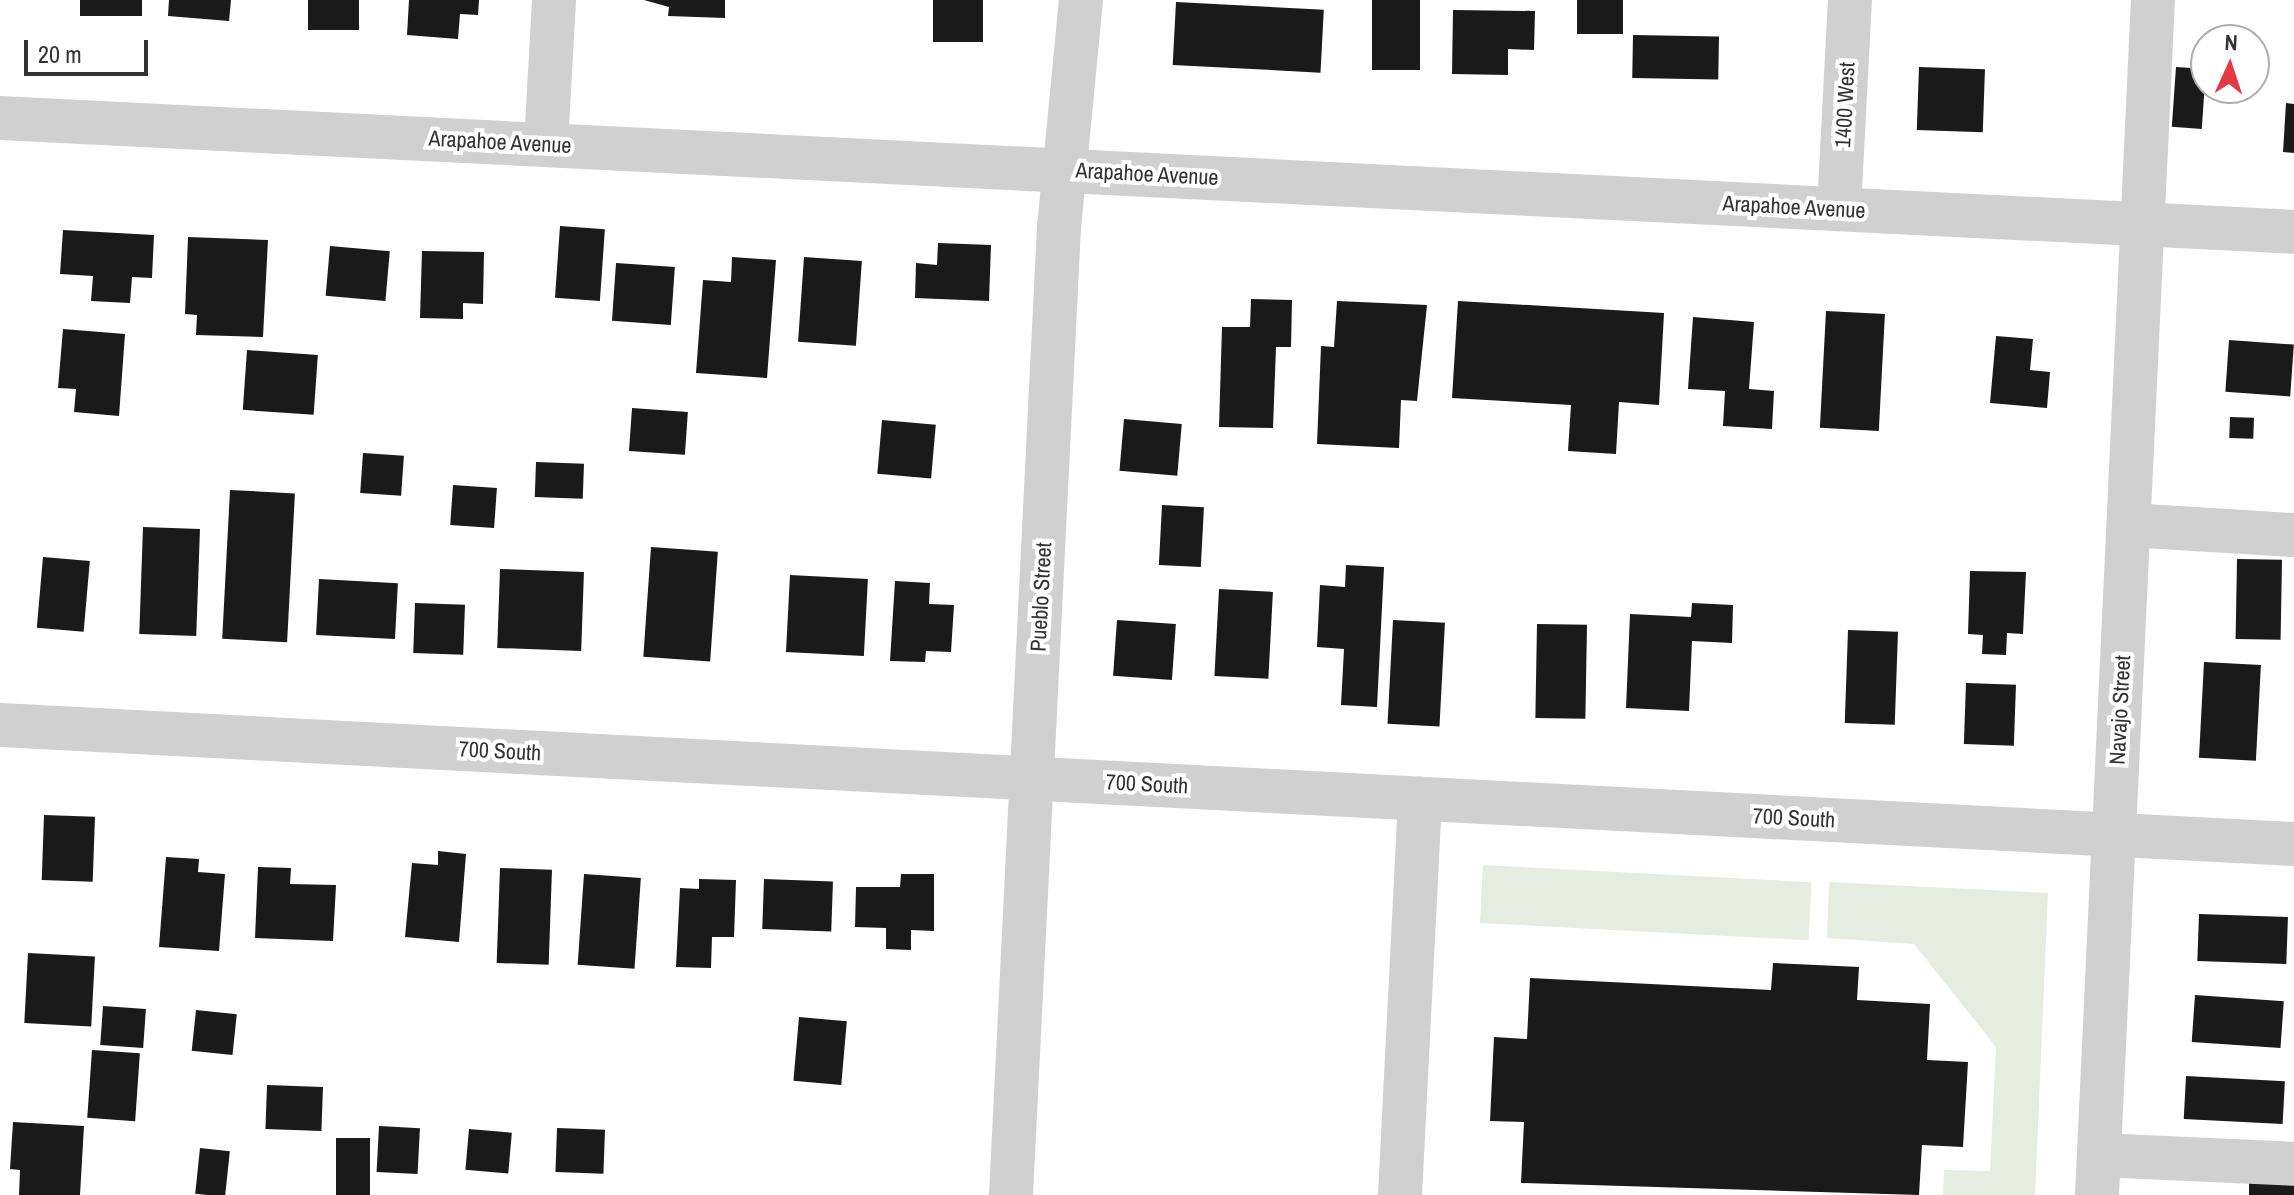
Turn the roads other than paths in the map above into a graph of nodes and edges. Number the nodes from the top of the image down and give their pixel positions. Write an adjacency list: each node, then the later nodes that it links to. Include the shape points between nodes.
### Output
1 (554, 0): 6 (street)
2 (1081, 0): 7 (street, Pueblo Street)
3 (1850, 0): 8 (street, 1400 West)
4 (2153, 0): 9 (street, Navajo Street)
5 (0, 118): 6 (street, Arapahoe Avenue)
6 (546, 144): 7 (street, Arapahoe Avenue)
7 (1067, 170): 8 (street, Arapahoe Avenue); 14 (street, Pueblo Street)
8 (1839, 209): 9 (street, Arapahoe Avenue)
9 (2144, 224): 10 (street, Arapahoe Avenue); 11 (street, Navajo Street)
10 (2294, 232)
11 (2129, 525): 12 (street); 16 (street, Navajo Street)
12 (2294, 535)
13 (0, 725): 14 (street, 700 South)
14 (1032, 778): 15 (street, 700 South); 20 (street, Pueblo Street)
15 (1420, 799): 16 (street, 700 South); 21 (street)
16 (2114, 834): 17 (street, 700 South); 19 (street, Navajo Street)
17 (2294, 844)
18 (2294, 1164): 19 (street)
19 (2098, 1175)
20 (1011, 1195)
21 (1400, 1195)

